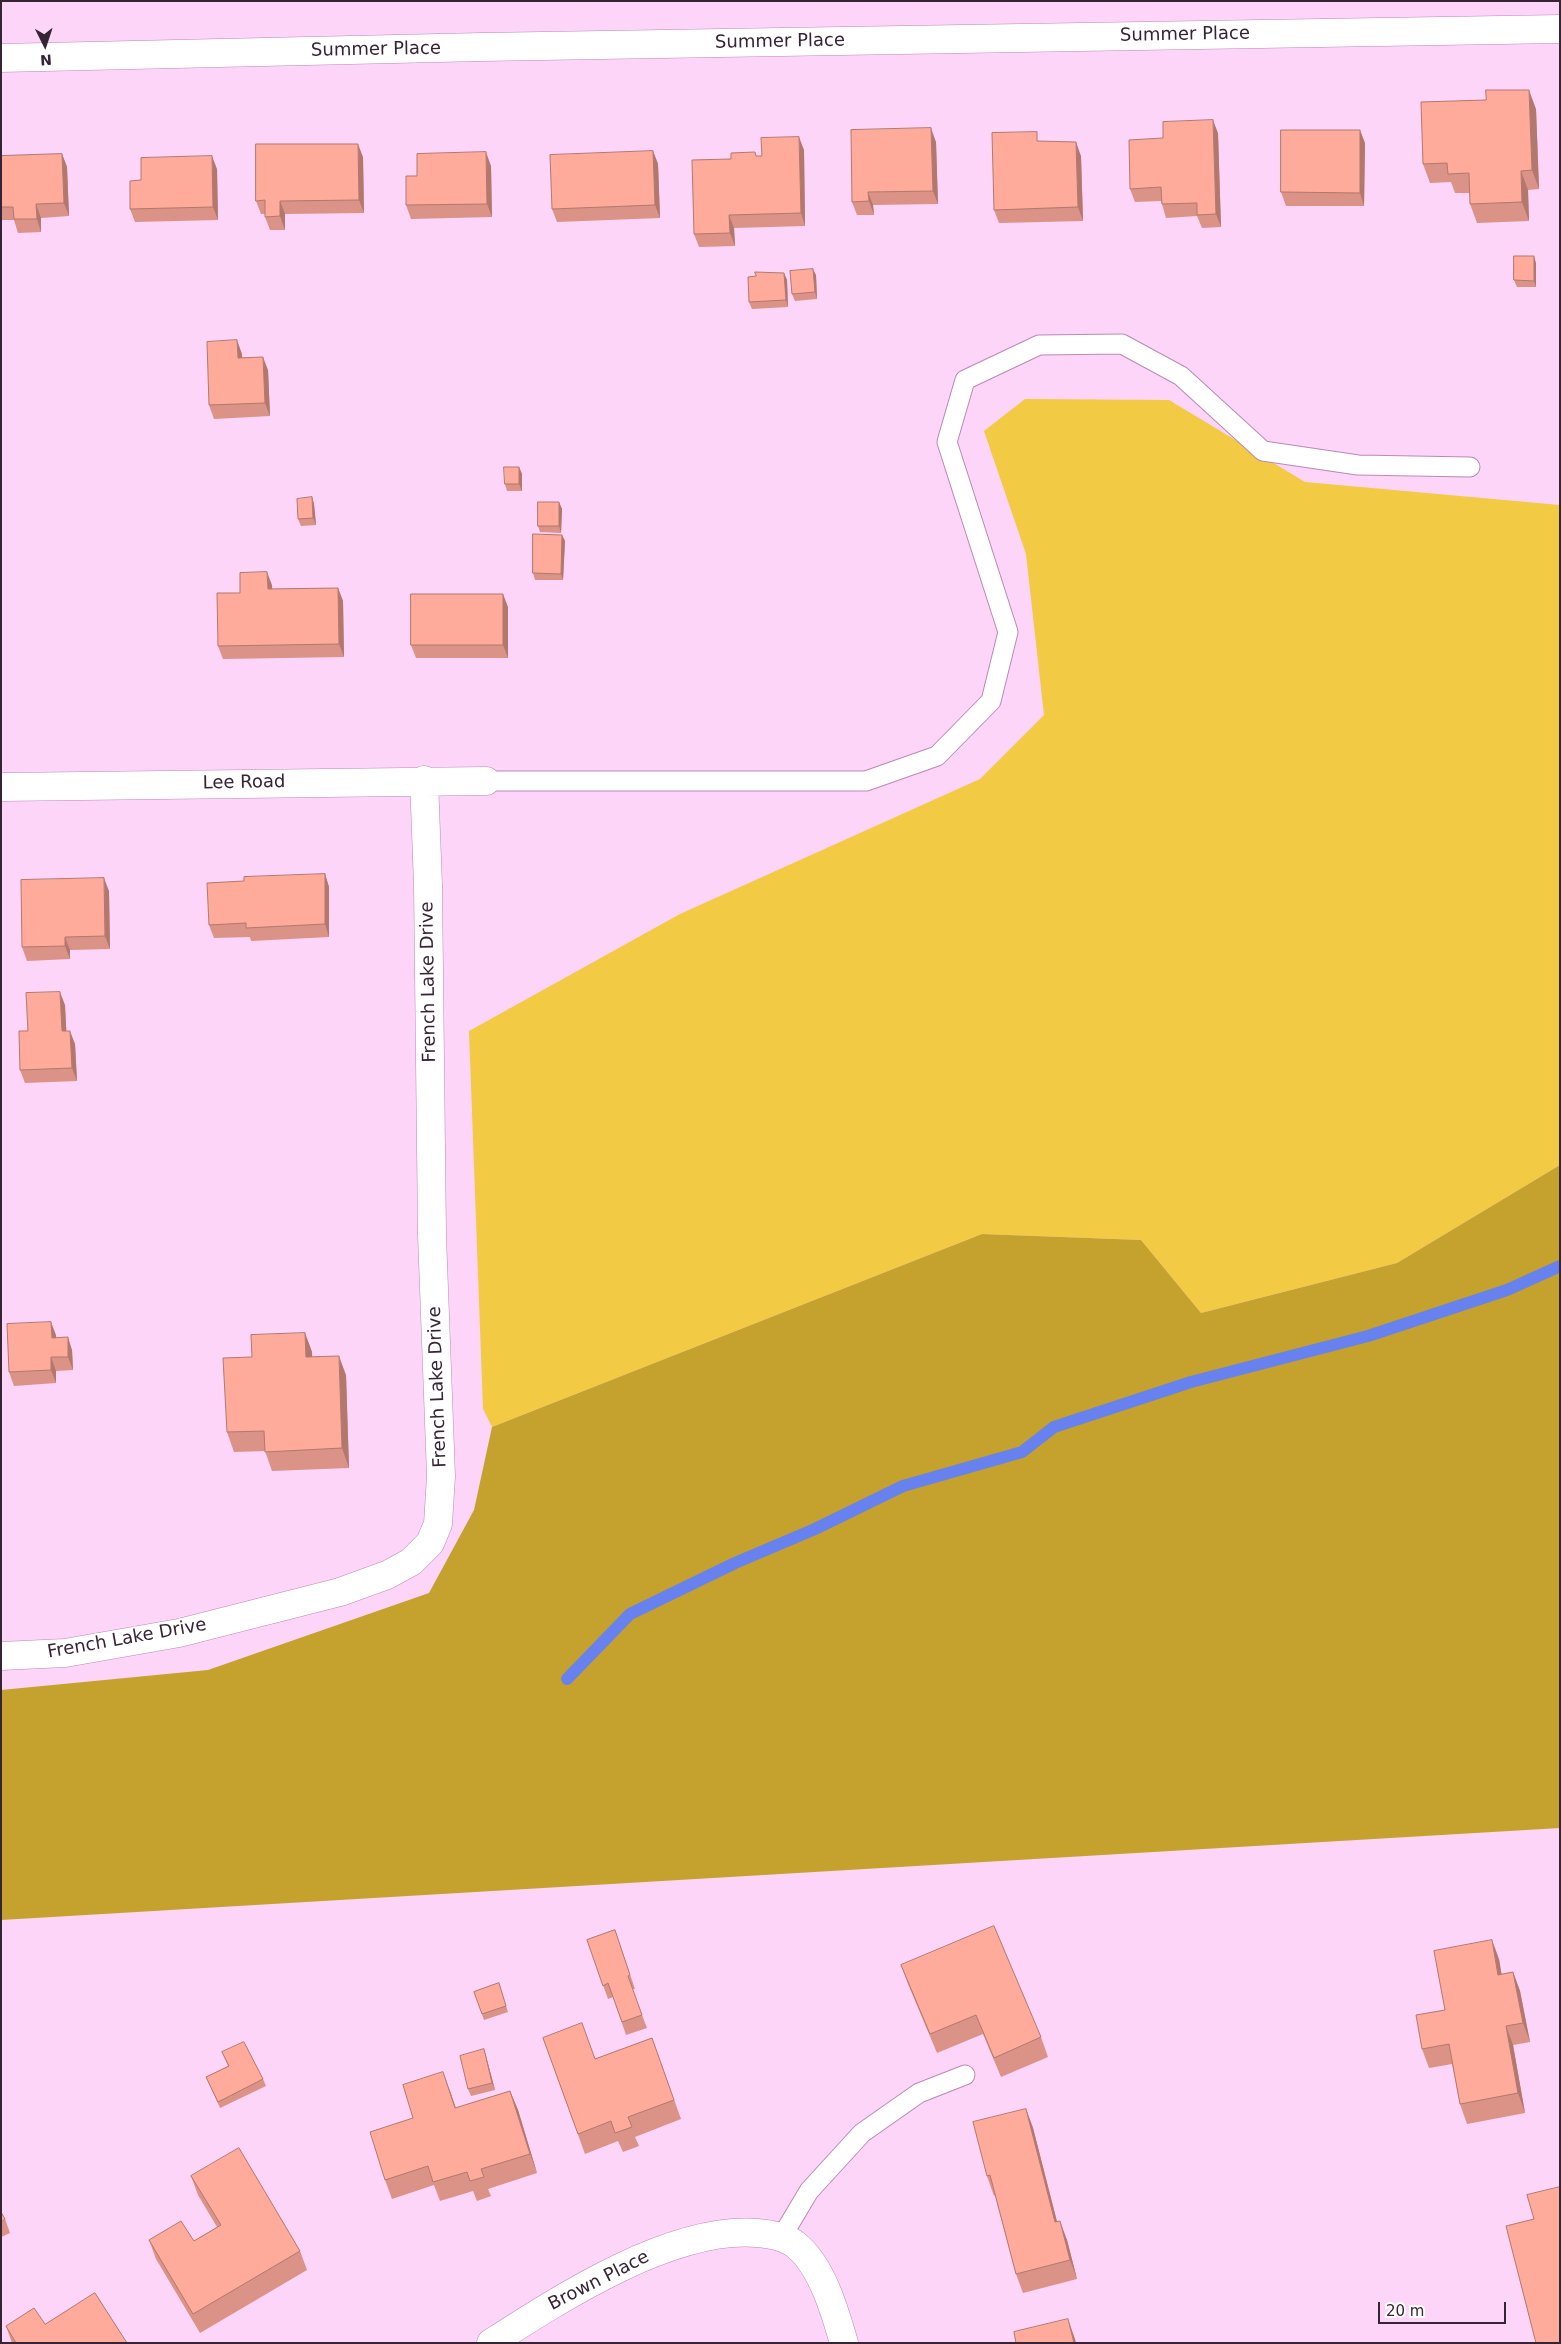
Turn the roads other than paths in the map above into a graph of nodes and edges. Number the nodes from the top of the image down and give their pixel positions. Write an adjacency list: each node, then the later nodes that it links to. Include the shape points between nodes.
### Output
1 (1560, 29): 2 (street, Summer Place)
2 (1, 58)
3 (1470, 468): 5 (lane, via 1358,465 1263,452 1182,376 1122,344 1039,345 965,380 948,442 1008,632 991,701 937,756 866,781)
4 (424, 780): 5 (street, Lee Road); 6 (street, Lee Road); 7 (street, French Lake Drive, via 432,1235 442,1476 438,1524 430,1544 411,1562 387,1576 331,1595 169,1634 65,1652)
5 (486, 780)
6 (1, 787)
7 (1, 1656)
8 (965, 2075): 9 (lane, via 919,2093 862,2134 809,2191)
9 (777, 2236): 10 (street, Brown Place, via 741,2232 702,2237 639,2258 536,2313); 11 (street, via 796,2244 814,2264)
10 (491, 2343)
11 (844, 2343)

